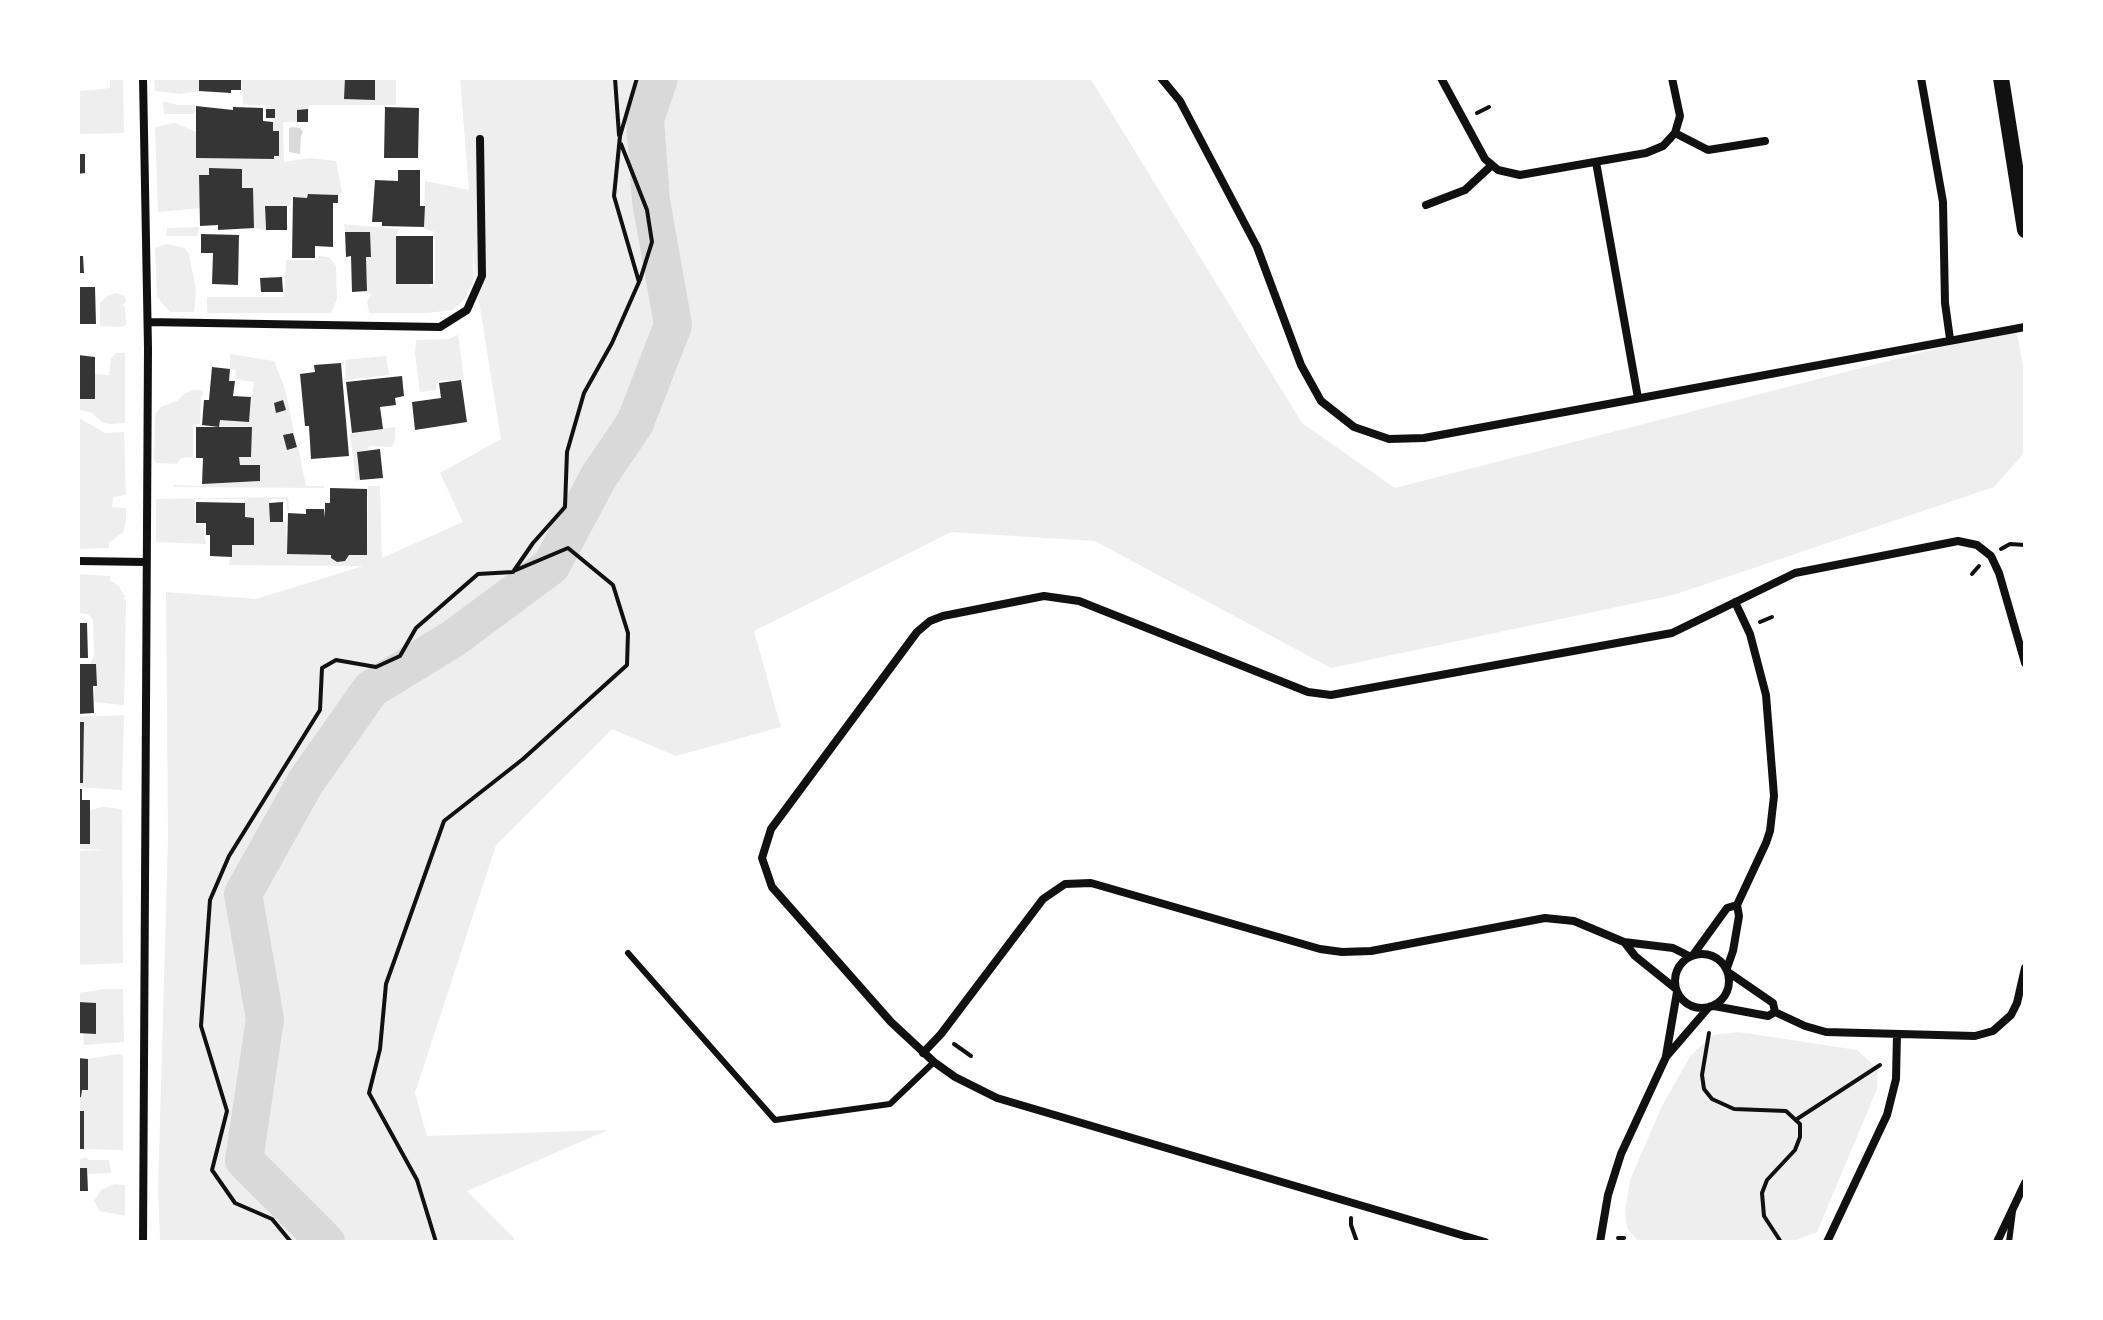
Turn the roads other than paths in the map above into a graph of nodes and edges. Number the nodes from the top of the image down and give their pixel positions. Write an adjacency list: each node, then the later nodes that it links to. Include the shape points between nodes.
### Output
1 (143, 78): 14 (street)
2 (1161, 78): 17 (street, via 1180,101 1257,247 1301,365 1321,401 1354,427 1389,439 1424,438)
3 (1441, 78): 11 (street)
4 (1672, 78): 7 (street, via 1680,116)
5 (1921, 78): 16 (street, via 1943,202)
6 (2001, 78): 13 (main road)
7 (1675, 133): 9 (street, via 1708,150); 10 (street, via 1646,153)
8 (480, 139): 14 (street, via 482,276 467,310 440,327)
9 (1765, 141)
10 (1596, 162): 11 (street, via 1520,175); 17 (street)
11 (1492, 165): 12 (street, via 1465,190)
12 (1426, 205)
13 (2025, 230)
14 (148, 322): 19 (street)
15 (2025, 327): 16 (street)
16 (1950, 339): 17 (street)
17 (1638, 398)
18 (78, 561): 19 (street)
19 (146, 562): 37 (street)
20 (1735, 602): 21 (street, via 1795,573 1943,543 1969,543 1989,554 1997,566); 22 (street, via 1750,634 1766,695 1774,796 1770,831); 32 (street, via 1672,633 1331,695 1308,692 1079,601 1044,596 930,621 771,829 762,858 772,887)
21 (2025, 663)
22 (1737, 905): 25 (street, via 1727,908); 27 (street)
23 (1624, 942): 25 (street, via 1673,948); 28 (street); 32 (street, via 1588,925 1545,918 1342,952 1091,883 1065,884 1043,899)
24 (628, 953): 34 (lane, via 775,1120 890,1104)
25 (1691, 956): 27 (street, via 1716,956); 28 (street, via 1678,967)
26 (2025, 968): 31 (street, via 2011,1015 1993,1031 1975,1036)
27 (1727, 970): 29 (street, via 1727,993); 30 (street, via 1773,1003)
28 (1676, 990): 29 (street, via 1690,1005); 33 (street)
29 (1711, 1006): 30 (street, via 1768,1016); 33 (street)
30 (1775, 1012): 31 (street, via 1826,1032)
31 (1897, 1034): 40 (street, via 1896,1079 1887,1115)
32 (923, 1053): 34 (street)
33 (1666, 1057): 39 (street, via 1621,1154)
34 (934, 1062): 38 (street, via 1017,1105)
35 (2025, 1183): 36 (street)
36 (2014, 1204): 41 (street); 42 (lane)
37 (143, 1242)
38 (1485, 1242)
39 (1600, 1242)
40 (1827, 1242)
41 (1997, 1242)
42 (2009, 1242)

